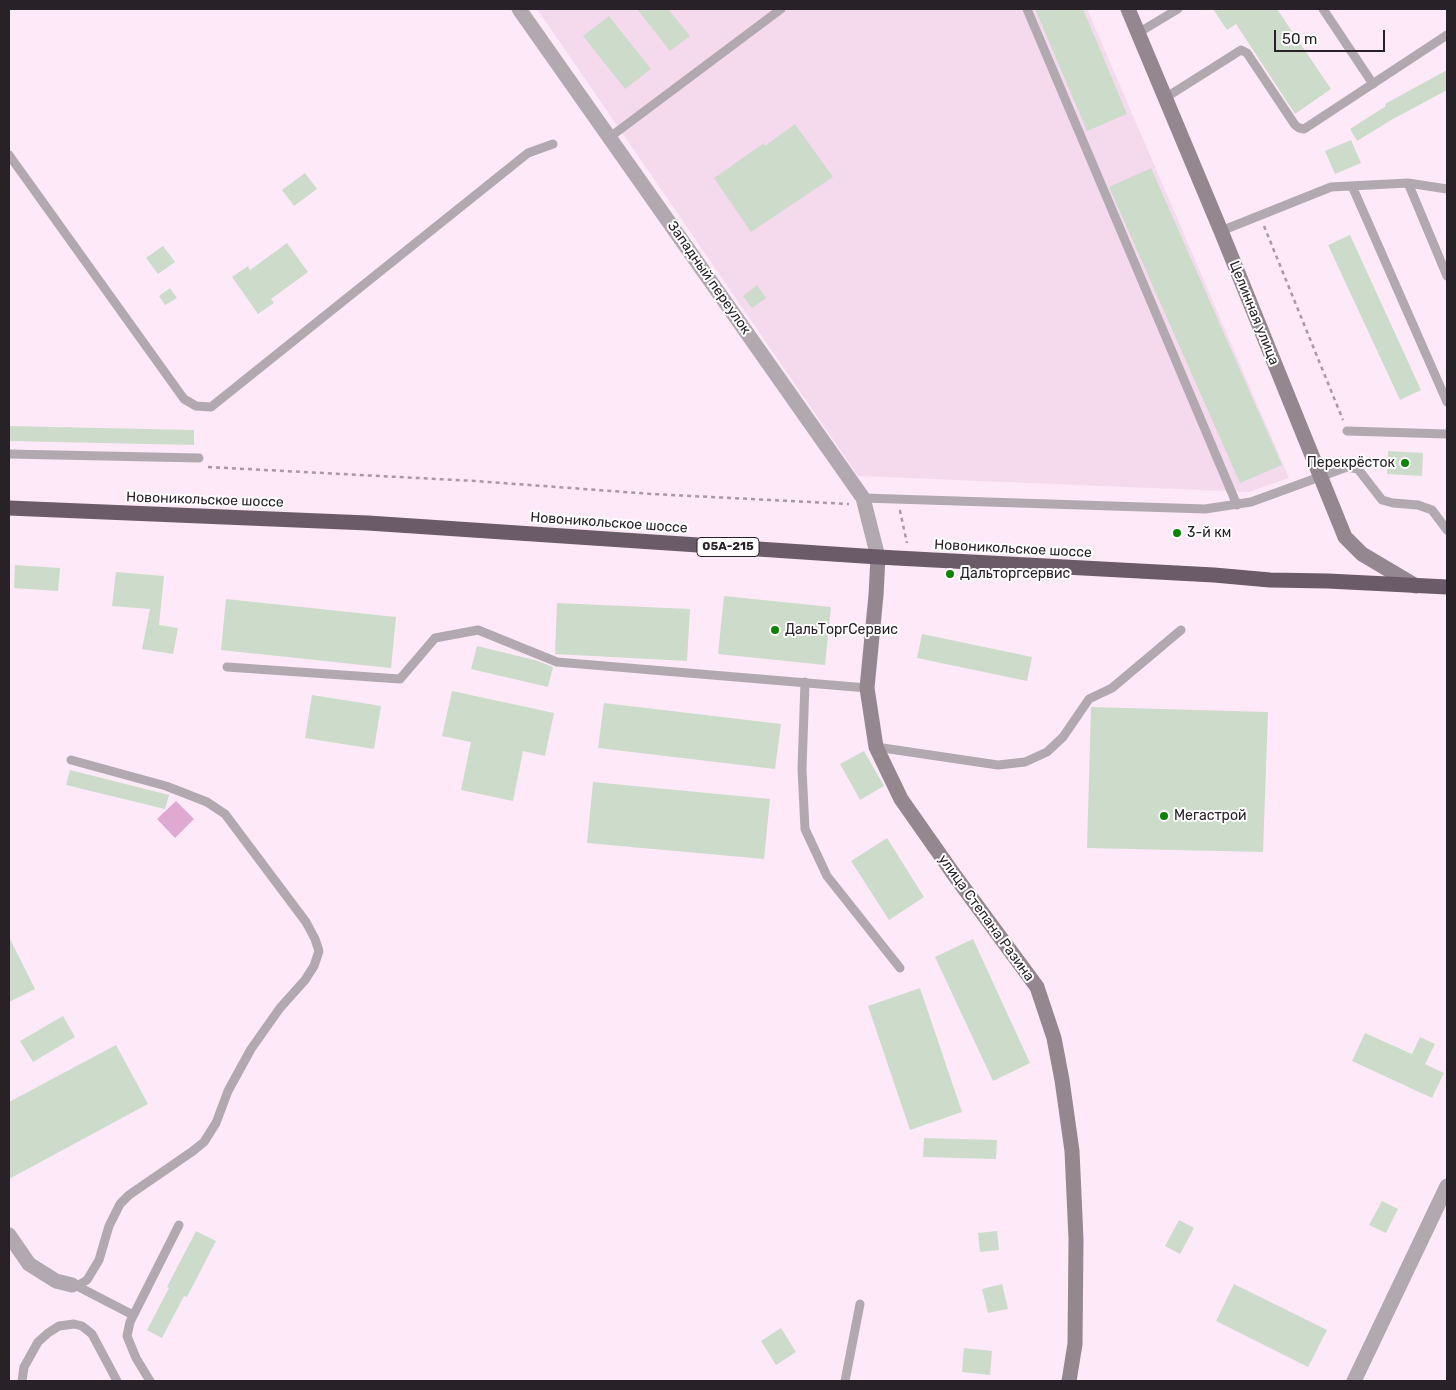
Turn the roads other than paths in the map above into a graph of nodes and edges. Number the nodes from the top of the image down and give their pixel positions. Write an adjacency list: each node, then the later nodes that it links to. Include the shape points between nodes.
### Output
1 (519, 9): 11 (street, Западный переулок)
2 (782, 9): 11 (lane)
3 (1027, 9): 26 (lane)
4 (1128, 9): 7 (street, Целинная улица)
5 (1178, 9): 7 (lane)
6 (1323, 9): 9 (lane)
7 (1138, 33): 10 (street, Целинная улица)
8 (1447, 35): 9 (lane)
9 (1373, 84): 10 (lane, via 1304,129 1299,128 1247,53 1241,50)
10 (1165, 98): 17 (street, Целинная улица)
11 (610, 137): 25 (street, Западный переулок)
12 (553, 144): 13 (lane, via 528,153 212,407 196,406 184,399)
13 (9, 155)
14 (1408, 183): 15 (lane); 16 (lane); 18 (lane)
15 (1352, 186): 17 (lane, via 1331,187); 19 (lane)
16 (1447, 189)
17 (1221, 230): 24 (street, Целинная улица)
18 (1447, 276)
19 (1447, 402)
20 (1347, 431): 21 (lane)
21 (1447, 434)
22 (9, 454): 23 (lane)
23 (198, 458)
24 (1320, 476): 26 (lane); 28 (lane, via 1347,467 1358,469 1382,500 1432,510); 30 (street, Целинная улица, via 1345,537 1362,554)
25 (864, 502): 26 (lane, via 1205,509); 29 (street, Западный переулок)
26 (1237, 505)
27 (9, 508): 29 (highway, Новоникольское шоссе / 05А-215, via 368,523)
28 (1447, 530)
29 (878, 557): 30 (highway, Новоникольское шоссе / 05А-215); 35 (street, улица Степана Разина)
30 (1416, 586): 31 (highway, Новоникольское шоссе / 05А-215)
31 (1447, 587)
32 (1181, 630): 36 (lane, via 1112,688 1090,700 1063,737 1047,752 1025,762 998,765)
33 (228, 667): 34 (lane, via 400,679 435,638 478,630 557,662)
34 (805, 682): 35 (lane); 38 (lane, via 802,769 805,829 826,876)
35 (868, 688): 36 (street, улица Степана Разина)
36 (876, 747): 49 (street, улица Степана Разина, via 901,799 1037,987 1054,1038 1072,1151 1076,1239 1075,1344)
37 (71, 760): 42 (lane, via 166,786 207,802 225,814 306,922 319,951 314,966 251,1049 204,1142 120,1204 109,1226 99,1260 87,1280)
38 (900, 968)
39 (1447, 1186): 50 (street)
40 (179, 1225): 44 (lane)
41 (9, 1235): 42 (street, via 29,1264 56,1282)
42 (74, 1286): 44 (lane)
43 (860, 1304): 48 (lane)
44 (133, 1316): 47 (lane, via 128,1336)
45 (22, 1381): 46 (lane, via 24,1366 38,1342 59,1326 74,1324 92,1334)
46 (116, 1381)
47 (150, 1381)
48 (845, 1381)
49 (1068, 1381)
50 (1354, 1381)

